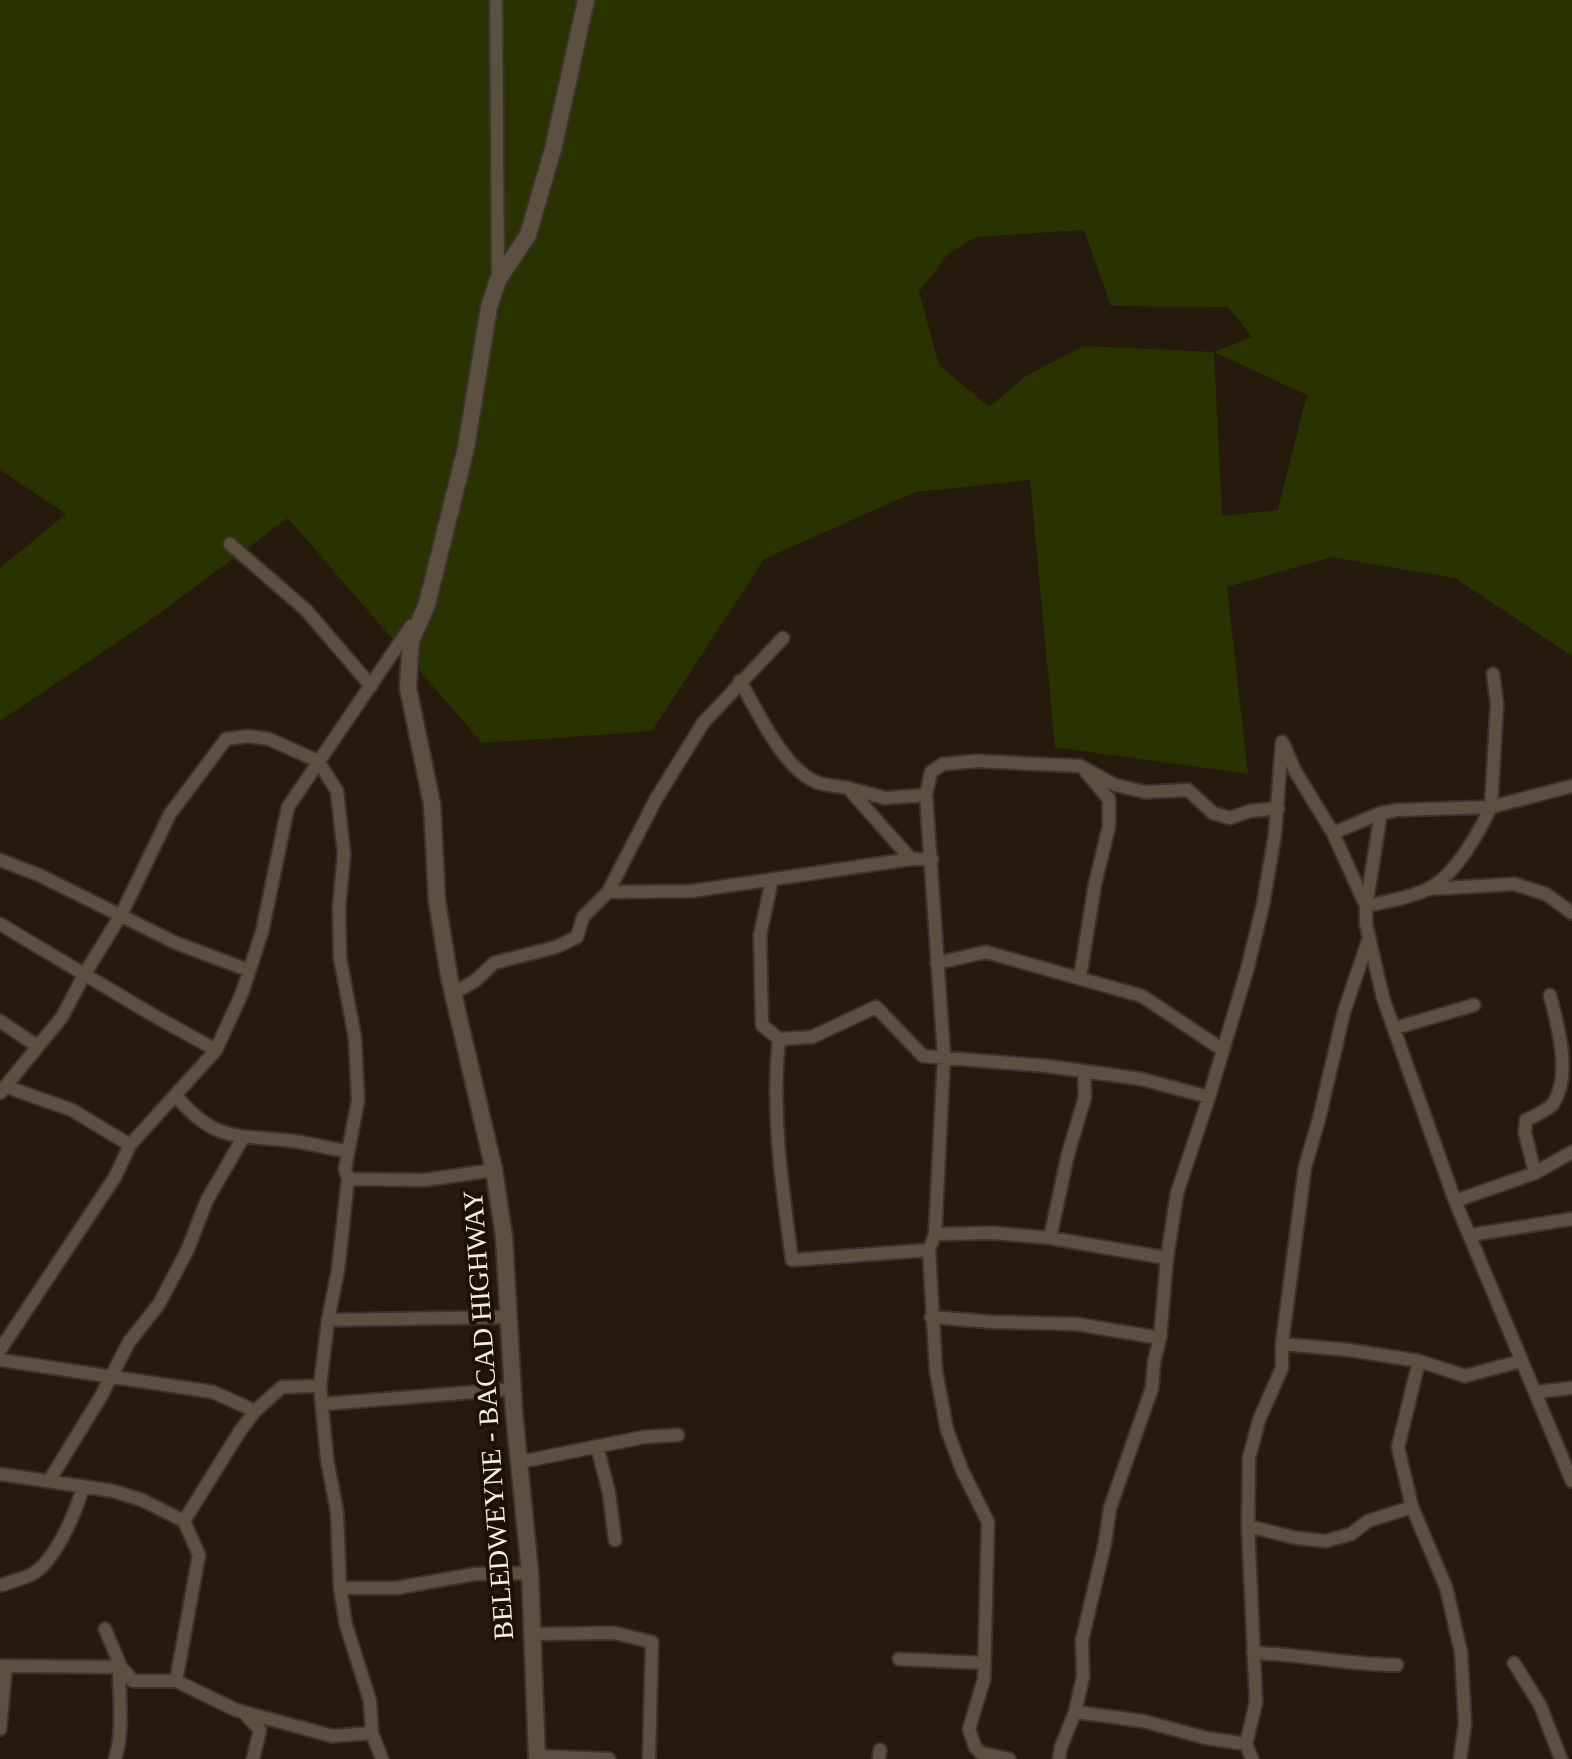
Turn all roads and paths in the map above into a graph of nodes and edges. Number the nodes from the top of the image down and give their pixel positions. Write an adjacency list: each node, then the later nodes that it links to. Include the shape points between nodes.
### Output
1 (496, 0): 3 (street)
2 (586, 0): 3 (street, BELEDWEYNE - BACAD HIGHWAY, via 528,235)
3 (498, 280): 5 (street, BELEDWEYNE - BACAD HIGHWAY, via 482,341 466,448)
4 (230, 544): 9 (street, via 306,610)
5 (427, 604): 9 (street); 34 (street, BELEDWEYNE - BACAD HIGHWAY, via 411,641 408,688 432,804 437,901)
6 (783, 638): 8 (street)
7 (1493, 674): 15 (street, via 1497,704)
8 (740, 681): 13 (street, via 774,740 802,774); 24 (street, via 703,723)
9 (371, 686): 10 (street)
10 (318, 761): 27 (street, via 269,739 226,739 170,814); 31 (street, via 288,807 262,932); 50 (street, via 337,791 342,823 340,958 355,1038 358,1100)
11 (1080, 766): 14 (street, via 943,764 931,772); 16 (street, via 1115,785 1145,792 1188,790 1213,813 1230,818); 33 (street, via 1109,799 1109,826)
12 (1572, 786): 15 (street)
13 (848, 788): 14 (street, via 885,798); 19 (street)
14 (926, 795): 20 (street)
15 (1491, 807): 17 (street); 23 (street, via 1475,838)
16 (1278, 808): 18 (street, via 1282,742); 42 (street, via 1263,905)
17 (1381, 813): 18 (street); 25 (street)
18 (1333, 833): 25 (street)
19 (911, 859): 20 (street); 22 (street)
20 (932, 859): 30 (street)
21 (0, 860): 27 (street)
22 (772, 880): 24 (street, via 692,891); 39 (street, via 760,935 760,992 762,1025)
23 (1429, 889): 25 (street); 26 (street, via 1514,884 1546,894)
24 (608, 892): 34 (street, via 583,917 577,937 494,963)
25 (1366, 906): 29 (street)
26 (1572, 913)
27 (121, 915): 31 (street); 32 (street)
28 (0, 924): 32 (street)
29 (1368, 941): 38 (street); 66 (street, via 1344,1012 1305,1167)
30 (937, 963): 33 (street, via 986,952); 43 (street)
31 (248, 970): 41 (street)
32 (84, 975): 40 (street, via 62,1017); 41 (street)
33 (1080, 977): 42 (street, via 1142,996)
34 (452, 994): 52 (street, BELEDWEYNE - BACAD HIGHWAY)
35 (1550, 995): 53 (street, via 1566,1064 1560,1094 1551,1107 1526,1120)
36 (1474, 1005): 38 (street)
37 (0, 1021): 40 (street)
38 (1395, 1028): 55 (street)
39 (779, 1039): 43 (street, via 812,1037 876,1007 923,1056); 60 (street, via 775,1102 792,1260)
40 (37, 1046): 45 (street)
41 (216, 1050): 46 (street)
42 (1223, 1050): 47 (street)
43 (944, 1056): 44 (street); 57 (street)
44 (1084, 1073): 47 (street, via 1141,1079); 59 (street, via 1085,1097)
45 (3, 1090): 49 (street, via 72,1110)
46 (176, 1096): 48 (street, via 211,1128); 49 (street)
47 (1209, 1097): 61 (street, via 1177,1193)
48 (243, 1138): 50 (street); 71 (street, via 207,1200 159,1304 129,1342)
49 (130, 1145): 67 (street, via 115,1177)
50 (348, 1151): 54 (street)
51 (1572, 1152): 53 (street)
52 (494, 1170): 54 (street, via 425,1180); 62 (street, BELEDWEYNE - BACAD HIGHWAY)
53 (1535, 1173): 55 (street)
54 (348, 1179): 64 (street)
55 (1455, 1201): 58 (street)
56 (1572, 1219): 58 (street)
57 (935, 1234): 59 (street); 60 (street)
58 (1470, 1235): 70 (street)
59 (1050, 1238): 61 (street)
60 (929, 1250): 63 (street)
61 (1167, 1258): 65 (street)
62 (510, 1317): 64 (street); 74 (street, BELEDWEYNE - BACAD HIGHWAY)
63 (931, 1317): 65 (street, via 1076,1324); 96 (street, via 947,1430 988,1522)
64 (328, 1320): 72 (street)
65 (1160, 1338): 102 (street, via 1152,1388 1110,1508 1082,1640 1083,1677)
66 (1282, 1344): 69 (street); 87 (street, via 1282,1368 1249,1458)
67 (0, 1350)
68 (0, 1360): 71 (street)
69 (1419, 1361): 70 (street, via 1465,1376); 85 (street, via 1398,1447)
70 (1521, 1361): 75 (street)
71 (111, 1379): 77 (street, via 213,1392); 82 (street)
72 (320, 1386): 76 (street); 77 (street, via 282,1387)
73 (1572, 1388): 75 (street)
74 (512, 1389): 76 (street); 80 (street, BELEDWEYNE - BACAD HIGHWAY)
75 (1536, 1392): 83 (street)
76 (323, 1404): 91 (street, via 337,1512)
77 (255, 1411): 86 (street)
78 (678, 1435): 79 (street)
79 (597, 1446): 80 (street); 88 (street)
80 (520, 1462): 89 (street, BELEDWEYNE - BACAD HIGHWAY)
81 (0, 1474): 82 (street)
82 (49, 1481): 84 (street)
83 (1572, 1481)
84 (83, 1486): 86 (street, via 142,1500); 90 (street, via 77,1508 48,1559 35,1573)
85 (1412, 1507): 87 (street, via 1326,1541); 116 (street, via 1446,1587 1461,1652 1465,1724)
86 (184, 1521): 101 (street, via 199,1555)
87 (1248, 1526): 94 (street)
88 (615, 1540)
89 (530, 1573): 91 (street, via 475,1574 396,1588); 93 (street, BELEDWEYNE - BACAD HIGHWAY)
90 (2, 1585)
91 (340, 1588): 105 (street, via 370,1701)
92 (105, 1629): 100 (street)
93 (531, 1634): 107 (street, BELEDWEYNE - BACAD HIGHWAY); 112 (street, via 614,1633 652,1642)
94 (1253, 1653): 98 (street); 106 (street, via 1256,1702)
95 (899, 1659): 96 (street)
96 (983, 1663): 113 (street, via 984,1679 969,1729 981,1753)
97 (1514, 1663): 117 (street, via 1540,1705)
98 (1397, 1665)
99 (3, 1666): 100 (street); 104 (street)
100 (120, 1667): 101 (street, via 133,1681); 108 (street, via 122,1737)
101 (176, 1681): 103 (street)
102 (1075, 1712): 106 (street); 114 (street)
103 (243, 1713): 105 (street, via 332,1736); 109 (street, via 260,1730)
104 (0, 1729)
105 (372, 1733): 110 (street)
106 (1246, 1744): 115 (street)
107 (537, 1757): 111 (street)
108 (115, 1759)
109 (253, 1759)
110 (382, 1759)
111 (609, 1759)
112 (649, 1759)
113 (1009, 1759)
114 (1059, 1759)
115 (1252, 1759)
116 (1460, 1759)
117 (1561, 1759)

